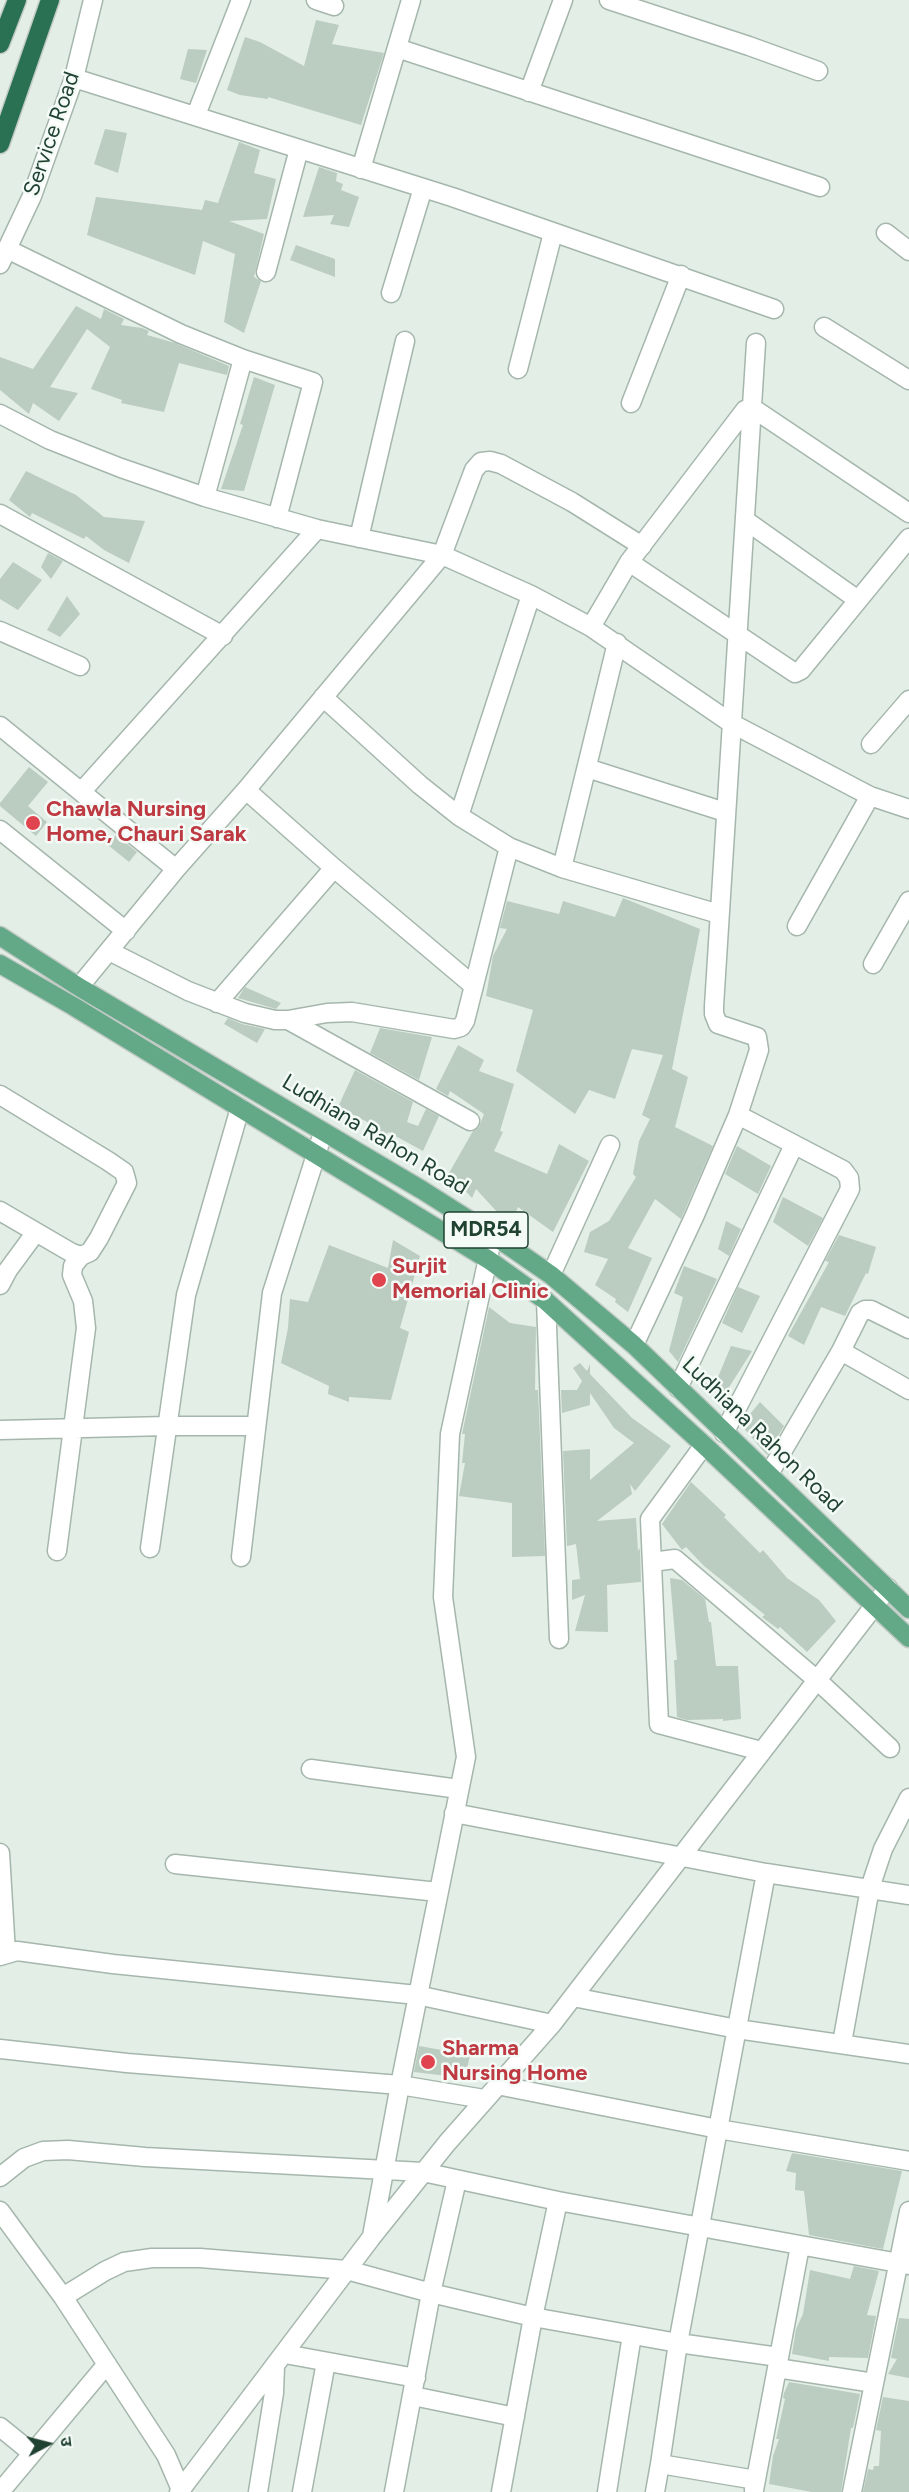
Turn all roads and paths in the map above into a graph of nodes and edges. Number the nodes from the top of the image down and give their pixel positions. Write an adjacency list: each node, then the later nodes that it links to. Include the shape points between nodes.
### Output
1 (17, 0): 10 (highway)
2 (50, 0): 16 (highway)
3 (93, 0): 13 (street, Service Road)
4 (241, 0): 15 (street)
5 (316, 0): 9 (street)
6 (411, 0): 11 (street)
7 (563, 0): 14 (street)
8 (609, 0): 12 (street)
9 (334, 6)
10 (0, 44)
11 (397, 48): 14 (street); 18 (street)
12 (818, 71)
13 (74, 78): 15 (street); 24 (street, Service Road, via 32,196)
14 (529, 92): 19 (street)
15 (196, 115): 17 (street)
16 (0, 144)
17 (300, 149): 18 (street); 25 (street)
18 (361, 169): 20 (street)
19 (820, 187)
20 (423, 188): 21 (street); 27 (street)
21 (554, 233): 26 (street); 33 (street)
22 (886, 233): 23 (street)
23 (909, 251)
24 (3, 257): 32 (street)
25 (266, 272)
26 (681, 275): 28 (street); 35 (street)
27 (391, 293)
28 (774, 309)
29 (824, 327): 34 (street)
30 (405, 341): 44 (street)
31 (756, 343): 36 (street)
32 (243, 359): 38 (street); 41 (street, via 313,382)
33 (518, 369)
34 (909, 380)
35 (631, 403)
36 (751, 409): 39 (street); 42 (street); 46 (street, via 741,412)
37 (0, 414): 38 (street, via 50,440)
38 (205, 497): 41 (street)
39 (909, 513)
40 (0, 514): 54 (street)
41 (277, 518): 43 (street)
42 (745, 520): 50 (street); 53 (street)
43 (317, 530): 44 (street); 54 (street)
44 (359, 538): 47 (street)
45 (909, 538): 50 (street)
46 (642, 546): 47 (street, via 572,502 490,461 481,462 474,470); 48 (street)
47 (442, 555): 49 (street); 57 (street)
48 (630, 562): 51 (street); 53 (street)
49 (531, 595): 51 (street); 68 (street)
50 (858, 600): 53 (street, via 795,673)
51 (591, 627): 55 (street)
52 (0, 631): 56 (street)
53 (737, 635): 59 (street)
54 (223, 636): 64 (street)
55 (616, 643): 59 (street); 62 (street)
56 (80, 666)
57 (322, 698): 63 (street); 68 (street)
58 (909, 700): 61 (street)
59 (731, 723): 65 (street); 67 (street)
60 (0, 726): 64 (street)
61 (871, 744)
62 (587, 768): 67 (street); 72 (street)
63 (246, 790): 71 (street); 73 (street)
64 (82, 791): 73 (street)
65 (870, 796): 66 (street); 76 (street)
66 (909, 809)
67 (725, 812): 75 (street)
68 (459, 816): 70 (street)
69 (0, 830): 77 (street)
70 (509, 847): 72 (street); 82 (street)
71 (334, 868): 82 (street); 84 (street)
72 (562, 868): 75 (street)
73 (176, 869): 77 (street)
74 (909, 901): 81 (street)
75 (719, 914): 88 (street, via 714,1014 718,1023 752,1035 759,1043)
76 (797, 926)
77 (126, 931): 79 (street)
78 (0, 936): 83 (main road, Ludhiana Rahon Road / MDR54)
79 (109, 951): 83 (street); 84 (street)
80 (0, 964): 87 (main road, Ludhiana Rahon Road / MDR54)
81 (873, 964)
82 (474, 986): 85 (street, via 465,1021 454,1029 352,1012)
83 (79, 987): 90 (main road, Ludhiana Rahon Road / MDR54)
84 (217, 1003): 85 (street, via 245,1013)
85 (288, 1020): 89 (street)
86 (0, 1095): 97 (street, via 124,1172 127,1182 120,1200 95,1245)
87 (240, 1108): 93 (main road, Ludhiana Rahon Road / MDR54); 107 (street, via 186,1295)
88 (738, 1115): 92 (street); 103 (street)
89 (471, 1121)
90 (323, 1133): 93 (street); 96 (main road, Ludhiana Rahon Road / MDR54)
91 (610, 1145): 99 (street)
92 (794, 1145): 105 (street); 111 (street, via 843,1170 850,1189)
93 (316, 1155): 98 (main road, Ludhiana Rahon Road / MDR54); 108 (street, via 272,1293)
94 (0, 1210): 95 (street)
95 (36, 1232): 97 (street); 100 (street)
96 (494, 1235): 98 (street); 99 (main road, Ludhiana Rahon Road / MDR54)
97 (81, 1256): 109 (street, via 72,1275 83,1300 86,1328)
98 (489, 1260): 101 (main road, Ludhiana Rahon Road / MDR54); 127 (street, via 450,1434 443,1597 466,1757)
99 (551, 1275): 103 (main road, Ludhiana Rahon Road / MDR54)
100 (0, 1285)
101 (546, 1301): 112 (main road, Ludhiana Rahon Road / MDR54); 122 (street)
102 (909, 1329): 104 (street, via 865,1310)
103 (634, 1345): 105 (main road, Ludhiana Rahon Road / MDR54)
104 (841, 1351): 106 (street); 113 (street)
105 (678, 1388): 111 (main road, Ludhiana Rahon Road / MDR54)
106 (909, 1390)
107 (167, 1426): 108 (street); 109 (street); 114 (street)
108 (256, 1426): 116 (street)
109 (74, 1427): 110 (street); 115 (street)
110 (0, 1430)
111 (724, 1433): 113 (main road, Ludhiana Rahon Road / MDR54)
112 (704, 1445): 117 (street, via 650,1519); 119 (main road, Ludhiana Rahon Road / MDR54)
113 (769, 1474): 118 (main road, Ludhiana Rahon Road / MDR54)
114 (150, 1548)
115 (57, 1551)
116 (241, 1557)
117 (652, 1562): 123 (street, via 675,1559); 125 (street, via 659,1724)
118 (888, 1588): 119 (street); 120 (main road, Ludhiana Rahon Road / MDR54)
119 (873, 1606): 121 (main road, Ludhiana Rahon Road / MDR54); 123 (street)
120 (909, 1609)
121 (909, 1638)
122 (559, 1639)
123 (817, 1680): 124 (street); 125 (street)
124 (890, 1748)
125 (761, 1751): 131 (street)
126 (311, 1769): 127 (street)
127 (459, 1789): 129 (street)
128 (909, 1798): 134 (street, via 883,1849)
129 (454, 1813): 131 (street); 135 (street)
130 (0, 1853): 137 (street)
131 (682, 1857): 133 (street); 139 (street)
132 (175, 1864): 135 (street)
133 (766, 1873): 134 (street); 141 (street)
134 (870, 1888): 136 (street); 142 (street)
135 (438, 1892): 138 (street)
136 (909, 1895)
137 (3, 1954): 138 (street, via 17,1951)
138 (417, 1995): 140 (street); 145 (street)
139 (573, 1997): 140 (street); 141 (street)
140 (552, 2024): 146 (street)
141 (737, 2029): 142 (street); 148 (street)
142 (842, 2043): 144 (street)
143 (0, 2049): 145 (street)
144 (909, 2054)
145 (400, 2085): 147 (street); 150 (street)
146 (497, 2085): 147 (street); 148 (street)
147 (484, 2100): 151 (street)
148 (718, 2129): 149 (street); 157 (street)
149 (909, 2161)
150 (383, 2169): 151 (street); 152 (street, via 68,2150 43,2151 24,2158); 158 (street)
151 (423, 2172): 153 (street); 158 (street)
152 (0, 2177)
153 (458, 2180): 154 (street); 162 (street)
154 (558, 2201): 157 (street); 164 (street)
155 (0, 2211): 163 (street)
156 (909, 2211): 160 (street)
157 (699, 2226): 159 (street); 166 (street)
158 (371, 2238): 161 (street)
159 (800, 2246): 160 (street); 169 (street)
160 (904, 2264): 171 (street)
161 (347, 2270): 162 (street); 163 (street, via 152,2258 124,2262); 167 (street)
162 (431, 2294): 164 (street); 172 (street)
163 (63, 2297): 170 (street)
164 (533, 2317): 165 (street); 173 (street)
165 (632, 2335): 166 (street); 184 (street)
166 (678, 2343): 169 (street); 176 (street)
167 (280, 2360): 168 (street); 178 (street); 180 (street)
168 (326, 2362): 172 (street); 181 (street)
169 (778, 2362): 171 (street); 177 (street)
170 (107, 2364): 175 (street); 178 (street, via 166,2455)
171 (874, 2383): 186 (street)
172 (414, 2387): 173 (street); 182 (street)
173 (514, 2418): 183 (street)
174 (0, 2427): 175 (street)
175 (32, 2453): 179 (street)
176 (660, 2464): 177 (street); 185 (street)
177 (755, 2486)
178 (180, 2491)
179 (0, 2492)
180 (258, 2492)
181 (302, 2492)
182 (394, 2492)
183 (501, 2492)
184 (607, 2492)
185 (655, 2492)
186 (852, 2492)

